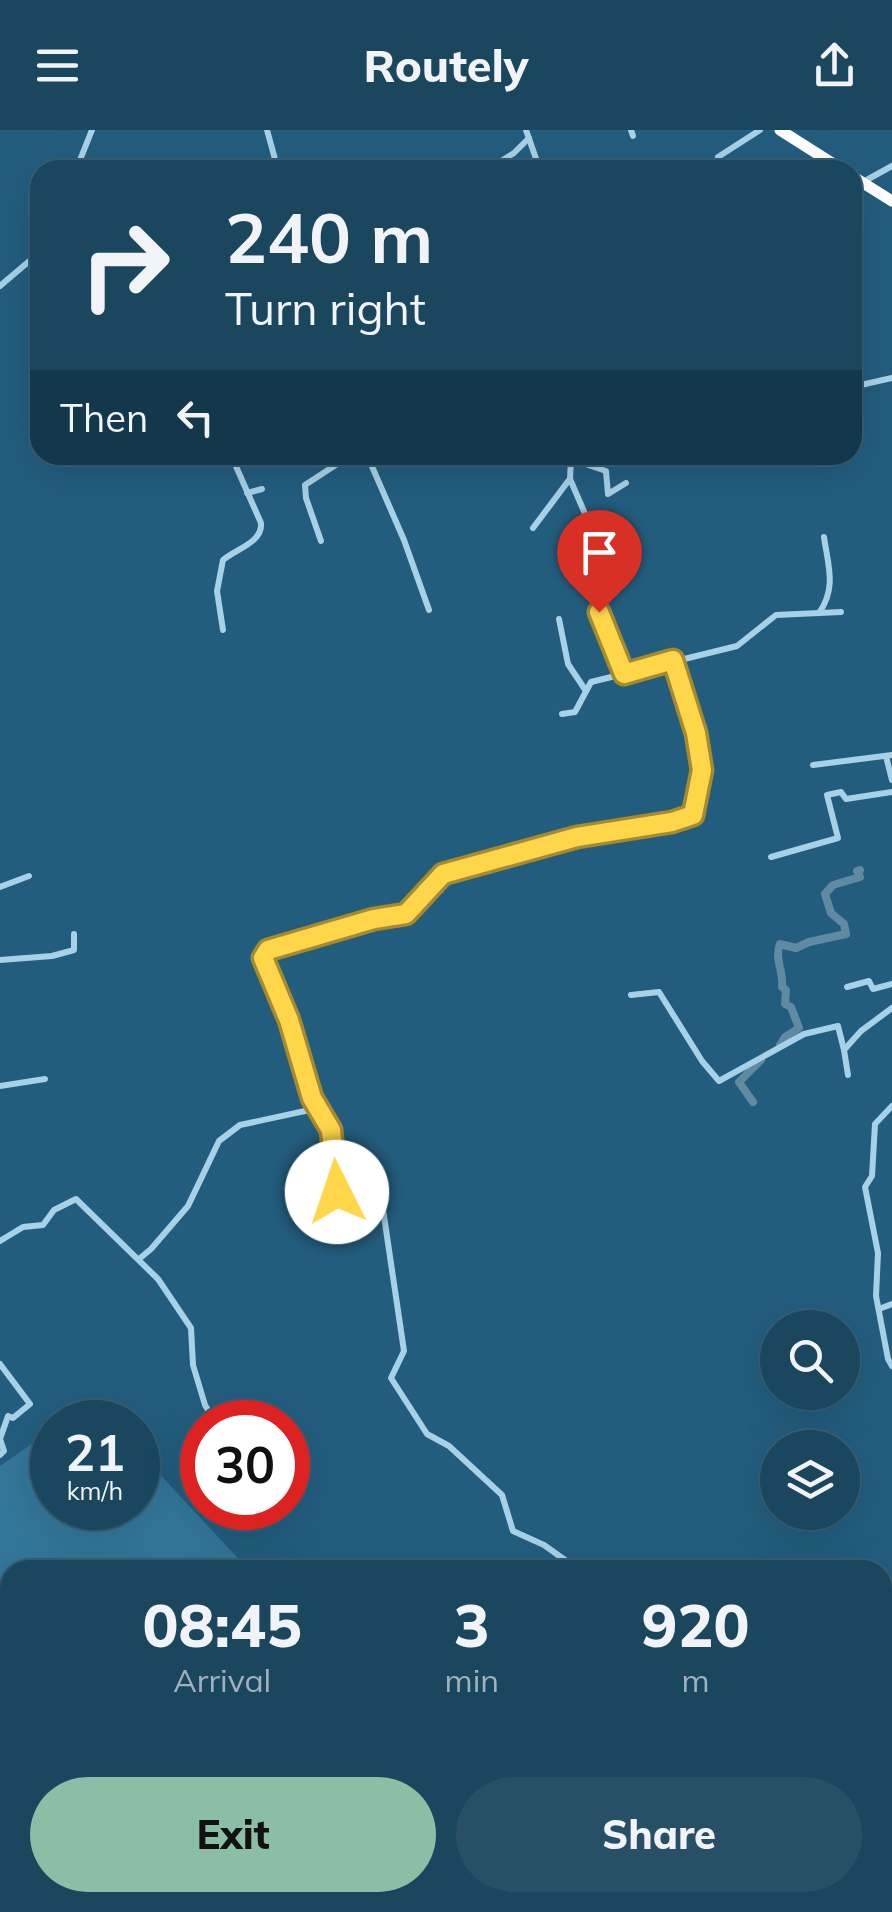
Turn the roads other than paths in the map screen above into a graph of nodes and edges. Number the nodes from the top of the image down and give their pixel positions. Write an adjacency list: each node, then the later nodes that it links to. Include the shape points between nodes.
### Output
1 (92, 130): 7 (street)
2 (266, 130): 8 (street)
3 (760, 130): 6 (street)
4 (780, 130): 11 (highway)
5 (528, 134): 9 (street); 10 (street)
6 (718, 157)
7 (80, 160)
8 (275, 160)
9 (504, 160)
10 (537, 160)
11 (827, 160)
12 (892, 166): 13 (street)
13 (862, 177)
14 (862, 182): 15 (highway)
15 (892, 201)
16 (30, 260): 17 (street)
17 (0, 286)
18 (892, 378): 19 (street)
19 (862, 386)
20 (235, 465): 28 (street)
21 (336, 465): 32 (street, via 305,485)
22 (371, 465): 33 (street)
23 (569, 465): 25 (street)
24 (592, 465): 26 (street, via 606,470 608,494)
25 (570, 479): 29 (street); 30 (street, via 589,523)
26 (626, 483)
27 (262, 490): 28 (street)
28 (247, 493): 38 (street, via 262,531 223,560 218,592)
29 (532, 528)
30 (606, 535)
31 (824, 536): 36 (street, via 830,599)
32 (321, 541)
33 (429, 610)
34 (599, 612): 40 (street)
35 (840, 612): 36 (street)
36 (818, 614): 39 (street, via 776,615 737,646)
37 (559, 619): 41 (street, via 568,664)
38 (224, 630)
39 (673, 660): 40 (street); 61 (street, via 702,770 693,815 577,837 443,874 406,914 268,950 263,958)
40 (624, 674): 41 (street, via 592,682)
41 (586, 691): 42 (street, via 575,712)
42 (562, 714)
43 (889, 755): 44 (street); 45 (street)
44 (812, 765)
45 (892, 780)
46 (892, 792): 47 (street, via 827,795 838,838)
47 (770, 857)
48 (29, 876): 49 (street)
49 (0, 887)
50 (74, 934): 51 (street, via 74,950)
51 (0, 960)
52 (892, 984): 53 (street)
53 (847, 987)
54 (631, 994): 56 (street, via 659,992 718,1081 804,1034 838,1026)
55 (892, 1008): 56 (street)
56 (844, 1050): 57 (street)
57 (848, 1074)
58 (45, 1078): 59 (street)
59 (0, 1086)
60 (892, 1106): 65 (street, via 875,1124 872,1176 865,1187 878,1253)
61 (319, 1108): 63 (street, via 240,1125 219,1141 188,1206); 70 (street, via 331,1130 337,1192 381,1196 404,1351 392,1378 427,1434 502,1495 513,1531)
62 (0, 1241): 63 (street, via 43,1224 76,1199)
63 (139, 1258): 68 (street, via 191,1328)
64 (892, 1304): 65 (street)
65 (879, 1310): 67 (street)
66 (0, 1364): 69 (street, via 30,1404 8,1416)
67 (892, 1366)
68 (204, 1400)
69 (0, 1455)
70 (565, 1560)

